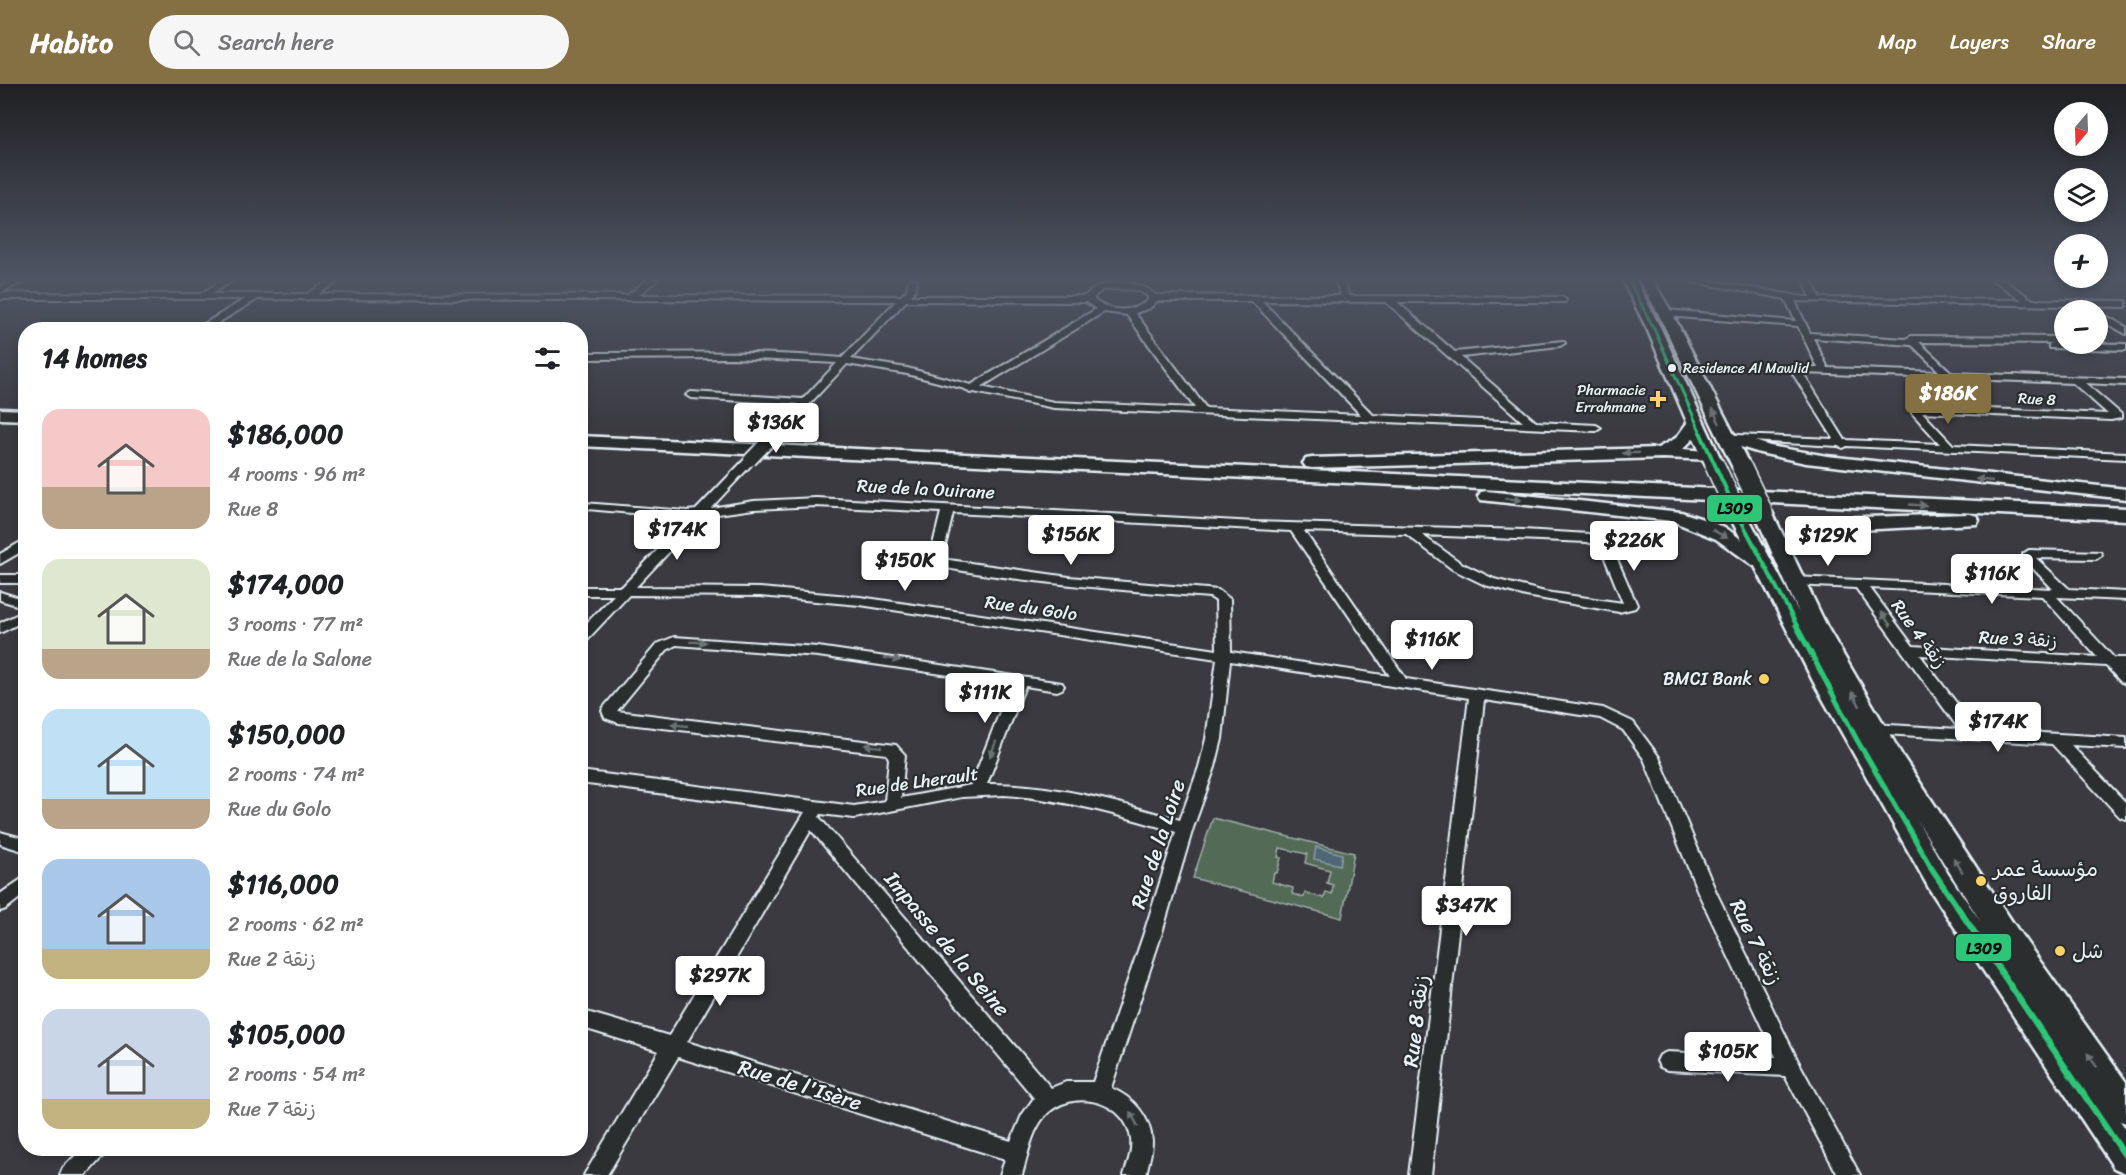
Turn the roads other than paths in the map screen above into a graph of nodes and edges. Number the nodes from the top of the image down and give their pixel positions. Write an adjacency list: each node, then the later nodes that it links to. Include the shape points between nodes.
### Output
1 (875, 330): 19 (street)
2 (1069, 330): 24 (street)
3 (1144, 330): 29 (street)
4 (1285, 330): 32 (street)
5 (1425, 330): 17 (street)
6 (1654, 330): 33 (main road)
7 (1673, 330): 37 (main road, one-way to 7)
8 (1805, 330): 9 (street)
9 (1808, 335): 14 (street); 20 (street)
10 (1931, 339): 11 (street); 14 (street); 16 (street, via 1963,344)
11 (2054, 340)
12 (2108, 340): 13 (street)
13 (2126, 340)
14 (1912, 342): 21 (street)
15 (1560, 343): 17 (street)
16 (2126, 347)
17 (1455, 355): 34 (street)
18 (588, 356): 19 (street, via 767,356)
19 (846, 362): 24 (street, via 910,372); 27 (street)
20 (1824, 370): 21 (street); 39 (street, via 1804,369 1798,374)
21 (1948, 374): 22 (street)
22 (2075, 380): 23 (street); 40 (street, Rue 8, via 2116,412 2116,417 1917,409)
23 (2126, 382)
24 (970, 390): 29 (street, via 1054,405)
25 (691, 395): 27 (street)
26 (0, 402): 28 (main road)
27 (807, 402): 51 (street, bridge)
28 (18, 403)
29 (1203, 411): 32 (street)
30 (0, 414): 31 (main road)
31 (18, 415)
32 (1370, 418): 34 (street)
33 (1696, 422): 41 (main road, via 1684,442); 43 (main road)
34 (1532, 424): 35 (street)
35 (1596, 428)
36 (588, 429): 44 (main road)
37 (1727, 437): 39 (street); 46 (main road, one-way to 37, via 1802,458 1765,451); 58 (main road, bridge, via 1763,512)
38 (588, 441): 45 (main road)
39 (1843, 445): 40 (street)
40 (1950, 448): 42 (street)
41 (1660, 453): 43 (main road); 44 (main road, one-way to 44)
42 (2126, 456)
43 (1712, 461): 58 (main road, bridge, via 1735,509)
44 (1306, 463): 47 (main road)
45 (1267, 473): 50 (main road, one-way to 50); 58 (main road, one-way to 58, via 1674,516 1705,526)
46 (2126, 494)
47 (2126, 501)
48 (588, 505): 51 (street, Rue de la Ouirane)
49 (948, 508): 51 (street, Rue de la Ouirane, via 804,502); 53 (street, Rue de la Ouirane); 60 (street)
50 (2126, 513)
51 (700, 514): 66 (street)
52 (2126, 521): 58 (main road, via 1982,519 1830,524 1798,532)
53 (1295, 527): 54 (street, Rue de la Ouirane); 81 (street)
54 (1408, 530): 54 (street, Rue de la Ouirane, via 1597,539 1605,544 1630,605 1619,608 1491,583 1470,574)
55 (890, 547): 60 (street, via 911,557)
56 (18, 548): 59 (street)
57 (2096, 555): 68 (street, via 2029,554)
58 (1772, 558): 63 (main road); 108 (main road, via 1852,731 1940,882)
59 (0, 560)
60 (935, 561): 76 (street, Rue de la Loire, via 1100,585 1213,593 1221,596 1224,603)
61 (0, 579): 62 (street)
62 (18, 579)
63 (1794, 581): 64 (street); 85 (main road, one-way to 63)
64 (1860, 584): 67 (street); 75 (street, Rue 4 زنقة, one-way to 64)
65 (588, 591): 66 (street, Rue du Golo)
66 (626, 592): 74 (street); 76 (street, Rue du Golo, via 760,592 860,601)
67 (2045, 592): 68 (street); 77 (street)
68 (2065, 593): 70 (street)
69 (0, 596): 71 (street)
70 (2126, 596)
71 (18, 602)
72 (18, 619): 73 (street)
73 (0, 629)
74 (588, 631)
75 (1909, 650): 77 (street, Rue 3 زنقة); 86 (street, Rue 4 زنقة)
76 (1224, 655): 81 (street, Rue du Golo); 94 (street, Rue de la Loire, via 1208,767)
77 (2110, 662): 78 (street, Rue 3 زنقة); 79 (street)
78 (2126, 663)
79 (2126, 679)
80 (1020, 680): 82 (street); 90 (street, one-way to 90); 91 (street, one-way to 80, via 897,755 886,748 619,718 609,711 662,646 674,641 804,648)
81 (1402, 683): 83 (street, Rue du Golo)
82 (1057, 686)
83 (1477, 694): 84 (street, Rue du Golo, via 1603,713); 113 (street, Rue 8 زنقة)
84 (1628, 726): 102 (street, Rue 7 زنقة, via 1651,757 1707,892)
85 (1872, 729): 86 (street); 105 (main road, one-way to 85, via 1969,884)
86 (1971, 734): 87 (street)
87 (2057, 740): 88 (street); 93 (street)
88 (2126, 743)
89 (588, 778): 92 (street, Rue de Lherault)
90 (977, 790): 91 (street, Rue de Lherault); 94 (street, Rue de Lherault, via 1063,795)
91 (892, 806): 92 (street, Rue de Lherault)
92 (813, 813): 100 (street); 104 (street, Impasse de la Seine)
93 (2126, 813)
94 (1185, 828): 103 (street, Rue de la Loire)
95 (0, 838): 96 (street)
96 (18, 844)
97 (18, 890): 98 (street)
98 (0, 904)
99 (588, 1020): 100 (street, Rue de l'Isère)
100 (674, 1047): 106 (street, Rue de l'Isère); 110 (street)
101 (1667, 1061): 102 (street)
102 (1791, 1067): 114 (street, Rue 7 زنقة)
103 (1099, 1093): 104 (street, via 1068,1090); 112 (street, one-way to 103, via 1142,1142 1135,1118 1122,1103)
104 (1048, 1099): 106 (street, via 1032,1116)
105 (2126, 1108)
106 (1018, 1153): 111 (street)
107 (89, 1156): 109 (street)
108 (2126, 1157)
109 (71, 1175)
110 (595, 1175)
111 (1011, 1175)
112 (1135, 1175)
113 (1420, 1175)
114 (1849, 1175)

